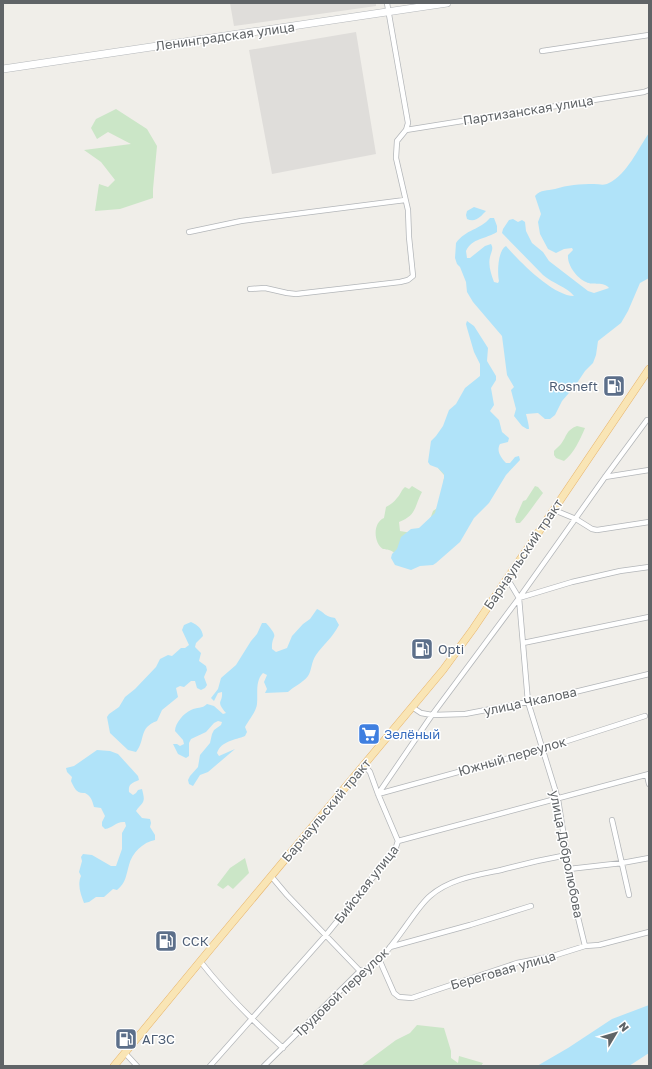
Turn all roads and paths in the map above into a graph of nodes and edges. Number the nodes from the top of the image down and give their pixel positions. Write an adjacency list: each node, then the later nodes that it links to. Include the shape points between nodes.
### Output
1 (387, 3): 3 (street)
2 (447, 3): 3 (street, Ленинградская улица)
3 (388, 12): 6 (street, Ленинградская улица); 8 (street, via 408,123)
4 (649, 35): 5 (street)
5 (542, 51)
6 (3, 69)
7 (649, 90): 8 (street, Партизанская улица)
8 (406, 130): 9 (street, via 397,141 396,158)
9 (405, 200): 10 (street, via 241,222); 11 (street, via 413,276 408,280 296,294 265,288)
10 (189, 232)
11 (250, 289)
12 (649, 369): 16 (main road, Барнаульский тракт)
13 (648, 420): 15 (street)
14 (649, 470): 15 (street)
15 (605, 477): 17 (street)
16 (554, 510): 17 (street); 20 (main road, Барнаульский тракт)
17 (576, 519): 18 (street, via 592,530); 21 (street)
18 (649, 522)
19 (649, 567): 21 (street, via 572,582)
20 (507, 578): 21 (street, улица Добролюбова); 26 (main road, Барнаульский тракт, via 459,648)
21 (519, 598): 23 (street, улица Добролюбова); 27 (street)
22 (649, 617): 23 (street)
23 (523, 643): 25 (street, улица Добролюбова)
24 (649, 674): 25 (street, улица Чкалова)
25 (528, 702): 27 (street, улица Чкалова, via 465,714); 29 (street, улица Добролюбова)
26 (412, 707): 27 (street, улица Чкалова); 30 (main road, Барнаульский тракт)
27 (432, 715): 33 (street)
28 (645, 716): 29 (street, Южный переулок)
29 (542, 749): 33 (street, Южный переулок); 34 (street, улица Добролюбова)
30 (364, 765): 33 (street, via 370,772); 41 (main road, Барнаульский тракт)
31 (648, 775): 32 (street); 34 (street, Бийская улица)
32 (649, 784)
33 (378, 794): 36 (street)
34 (558, 799): 36 (street, Бийская улица); 37 (street, улица Добролюбова)
35 (612, 820): 39 (street)
36 (398, 841): 45 (street, Бийская улица, via 395,850)
37 (567, 855): 40 (street, улица Добролюбова); 47 (street, Трудовой переулок, via 464,878 442,887 429,897)
38 (649, 858): 39 (street)
39 (622, 863): 40 (street); 42 (street)
40 (569, 869): 46 (street, улица Добролюбова)
41 (271, 876): 45 (street); 49 (main road, Барнаульский тракт)
42 (628, 896)
43 (531, 906): 47 (street)
44 (649, 932): 46 (street, Береговая улица, via 599,945)
45 (326, 936): 50 (street); 51 (street, Бийская улица)
46 (585, 946): 48 (street, Береговая улица, via 517,963 412,998 396,996)
47 (390, 947): 48 (street, Трудовой переулок)
48 (379, 959): 50 (street, Трудовой переулок, via 369,968)
49 (200, 961): 51 (street); 53 (main road, Барнаульский тракт)
50 (360, 970): 52 (street, Трудовой переулок)
51 (251, 1019): 52 (street); 56 (street, Бийская улица)
52 (283, 1048): 57 (street, Трудовой переулок)
53 (125, 1053): 54 (main road, Барнаульский тракт); 55 (street)
54 (114, 1066)
55 (137, 1066)
56 (210, 1066)
57 (264, 1066)

